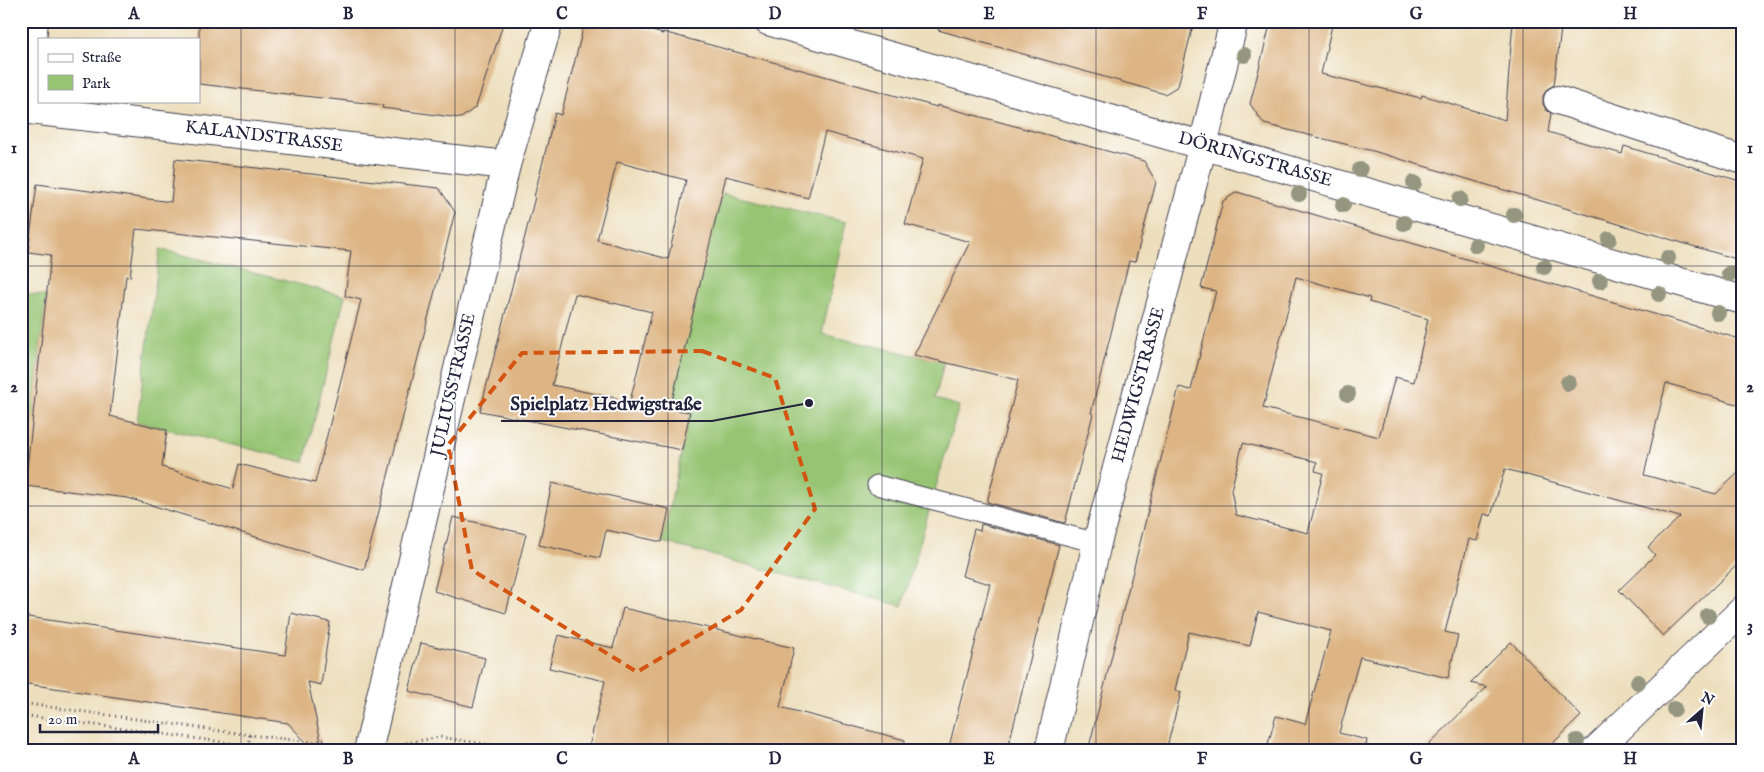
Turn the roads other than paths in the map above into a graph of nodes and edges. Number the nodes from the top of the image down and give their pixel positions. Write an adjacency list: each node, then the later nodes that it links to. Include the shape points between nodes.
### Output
1 (34, 21): 6 (street)
2 (548, 21): 9 (street, JULIUSSTRASSE)
3 (768, 21): 7 (street, DÖRINGSTRASSE)
4 (1234, 21): 7 (street, HEDWIGSTRASSE)
5 (1558, 100): 8 (street)
6 (23, 109): 9 (street, KALANDSTRASSE)
7 (1203, 145): 10 (street, DÖRINGSTRASSE); 12 (street, HEDWIGSTRASSE)
8 (1743, 160)
9 (506, 165): 14 (street, JULIUSSTRASSE)
10 (1743, 300)
11 (877, 485): 12 (lane)
12 (1098, 543): 15 (street, HEDWIGSTRASSE)
13 (1743, 610): 16 (street)
14 (369, 750)
15 (1050, 751)
16 (1595, 751)

